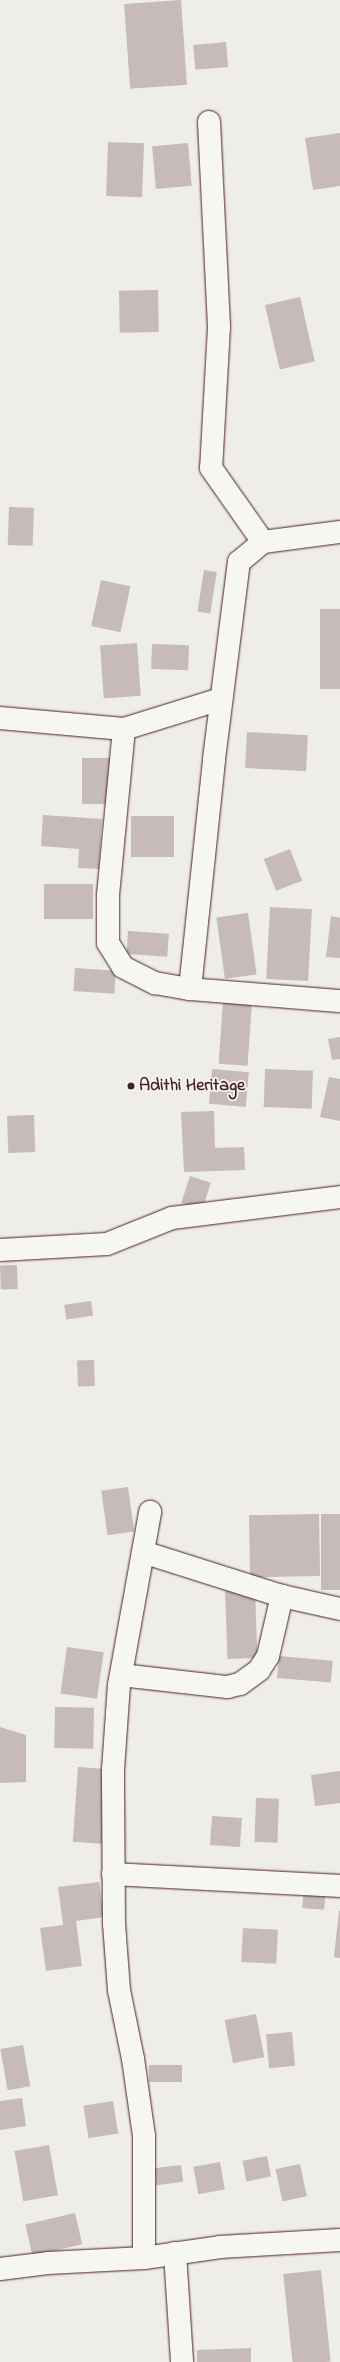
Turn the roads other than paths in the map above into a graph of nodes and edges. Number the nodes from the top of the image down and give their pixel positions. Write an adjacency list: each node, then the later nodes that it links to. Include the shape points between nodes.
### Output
1 (209, 122): 3 (street, via 219,327 211,468)
2 (340, 532): 3 (street)
3 (263, 542): 4 (street, via 239,562)
4 (222, 699): 6 (street); 7 (street)
5 (0, 718): 6 (street)
6 (124, 729): 7 (street, via 108,895 108,943 123,967 135,974 155,983)
7 (190, 989): 8 (street)
8 (340, 1001)
9 (340, 1198): 10 (street, via 172,1218 107,1244)
10 (0, 1250)
11 (150, 1512): 12 (street)
12 (143, 1552): 13 (street); 15 (street)
13 (282, 1596): 14 (street); 15 (street, via 268,1656 259,1670 240,1684 227,1687)
14 (340, 1609)
15 (121, 1675): 16 (street, via 113,1770)
16 (113, 1874): 17 (street); 20 (street, via 119,1990 133,2059 144,2136)
17 (340, 1886)
18 (340, 2240): 19 (street, via 220,2247)
19 (175, 2253): 20 (street); 22 (street)
20 (144, 2258): 21 (street, via 48,2263)
21 (0, 2269)
22 (182, 2362)

